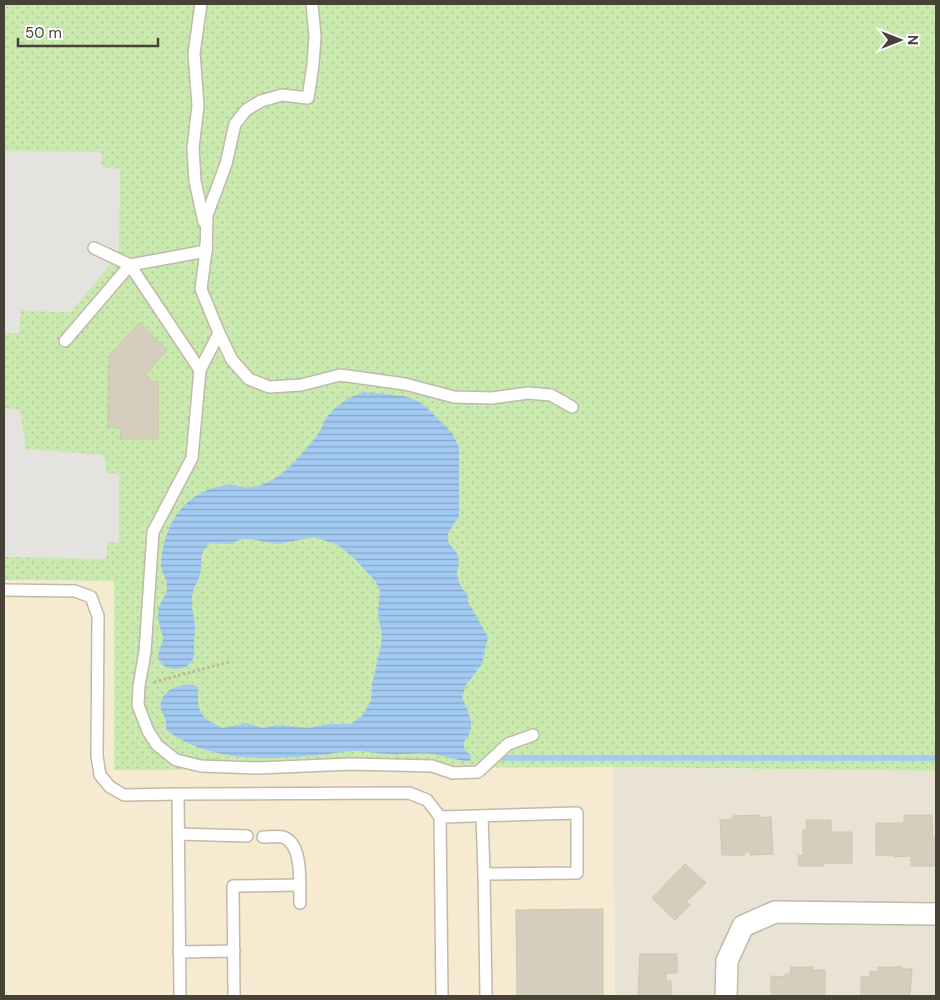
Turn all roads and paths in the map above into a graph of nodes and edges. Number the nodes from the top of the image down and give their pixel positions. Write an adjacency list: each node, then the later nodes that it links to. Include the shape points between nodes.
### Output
1 (201, 4): 4 (lane, via 194,53 198,106 193,148)
2 (312, 4): 4 (lane, via 315,36 308,98 282,95 261,101 246,110 235,124 226,164 207,215)
3 (94, 248): 5 (lane)
4 (206, 251): 5 (lane); 6 (lane, via 201,289)
5 (130, 265): 7 (lane); 8 (lane)
6 (219, 333): 8 (lane); 9 (lane, via 232,360 249,379 269,387 301,385 340,375 405,384 454,397 551,395)
7 (65, 341)
8 (200, 370): 12 (lane, via 192,458 153,532 145,652)
9 (572, 407)
10 (4, 590): 14 (lane, via 75,591 91,597 98,616 97,756 100,775 110,787 124,795)
11 (229, 662): 12 (path)
12 (139, 686): 13 (lane, via 138,705 157,745 176,760 201,766 258,768 351,764 432,766 453,773 478,772 508,744)
13 (533, 735)
14 (178, 794): 16 (lane, via 409,794 427,800); 17 (lane)
15 (482, 816): 16 (lane); 20 (lane); 20 (lane, via 577,813 577,873)
16 (440, 817): 28 (lane)
17 (179, 834): 18 (lane); 25 (lane)
18 (247, 836)
19 (263, 837): 21 (lane, via 284,838 294,844 298,855)
20 (484, 874): 29 (lane)
21 (299, 885): 22 (lane); 24 (lane, via 233,886)
22 (300, 903)
23 (936, 914): 30 (street, via 775,912 743,926 727,961)
24 (234, 951): 25 (lane); 27 (lane)
25 (180, 952): 26 (lane)
26 (180, 996)
27 (234, 996)
28 (442, 996)
29 (486, 996)
30 (726, 996)

